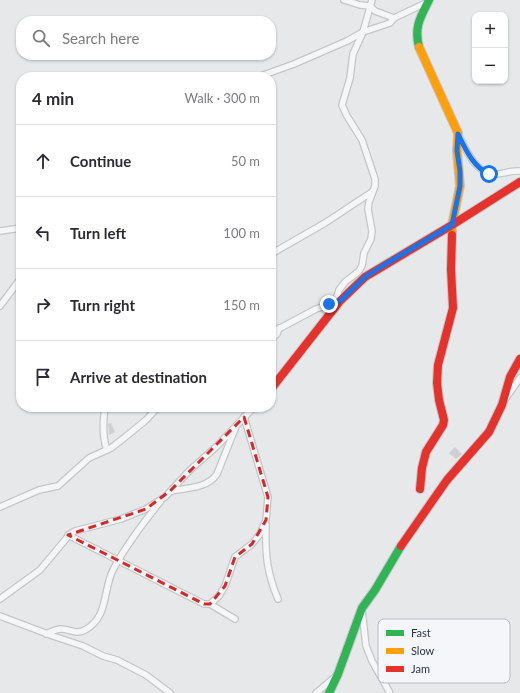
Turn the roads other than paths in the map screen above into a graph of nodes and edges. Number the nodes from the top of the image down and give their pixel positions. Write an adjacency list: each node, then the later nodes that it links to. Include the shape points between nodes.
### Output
1 (344, 0): 3 (street, via 360,5)
2 (430, 1): 4 (street); 7 (street, via 417,24 416,36 420,52)
3 (371, 3): 4 (street, via 375,11); 5 (street)
4 (394, 18): 5 (street, via 390,23)
5 (363, 32): 6 (street); 10 (street, via 353,54 350,78 342,105 362,140 371,166 375,179)
6 (272, 72)
7 (458, 134): 8 (street, via 474,161 484,172 503,174); 11 (street, via 460,186)
8 (520, 171)
9 (520, 182): 11 (street)
10 (372, 192): 14 (street); 16 (street, via 368,209 371,239 362,266 339,290)
11 (452, 225): 16 (street, via 365,277); 31 (street, via 453,308 438,365 437,383 444,420 426,452)
12 (16, 229): 13 (street)
13 (0, 231)
14 (276, 251)
15 (16, 285): 17 (street)
16 (338, 302): 18 (street, via 316,309); 23 (street)
17 (0, 306)
18 (280, 328): 19 (street); 20 (street)
19 (276, 330)
20 (276, 335)
21 (520, 359): 24 (street, via 508,383)
22 (520, 378): 24 (street)
23 (276, 383)
24 (502, 405): 41 (street, via 488,432 447,480 396,553)
25 (105, 412): 30 (street, via 103,429)
26 (153, 412): 30 (street, via 120,442)
27 (249, 412): 28 (street)
28 (244, 417): 29 (street); 35 (street, via 268,497)
29 (236, 425): 32 (street); 32 (street, via 213,480 207,484)
30 (106, 450): 34 (street, via 89,458 58,486 39,490)
31 (420, 489)
32 (170, 491): 33 (street)
33 (165, 497): 36 (street, via 146,509 121,519); 37 (street, via 141,525)
34 (0, 507)
35 (266, 520): 39 (street, via 265,546 269,573); 40 (street, via 252,544 235,557 225,586)
36 (68, 535): 37 (street); 38 (street, via 40,570)
37 (119, 560): 40 (street, via 204,604); 44 (street, via 110,575 102,611 94,623 81,632 61,629)
38 (0, 599)
39 (278, 599)
40 (210, 604): 43 (street)
41 (362, 608): 45 (street, via 366,646); 46 (street)
42 (0, 616): 44 (street)
43 (235, 619)
44 (46, 634): 48 (street, via 117,660 146,675)
45 (378, 672)
46 (338, 674): 49 (street); 50 (street)
47 (384, 683): 51 (street)
48 (170, 693)
49 (316, 693)
50 (329, 693)
51 (390, 693)

